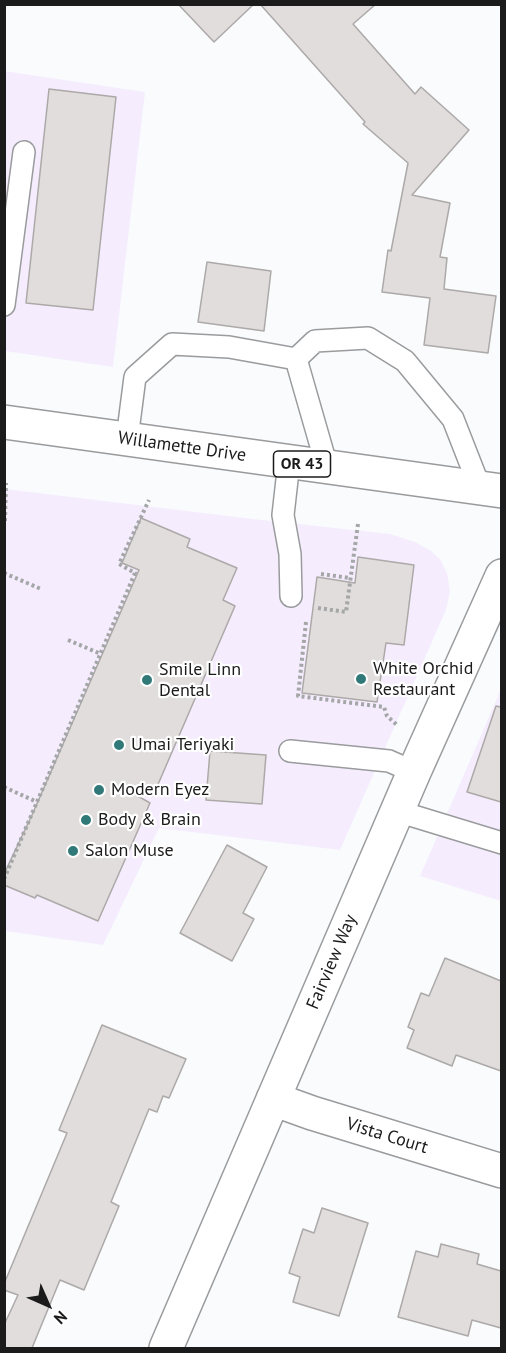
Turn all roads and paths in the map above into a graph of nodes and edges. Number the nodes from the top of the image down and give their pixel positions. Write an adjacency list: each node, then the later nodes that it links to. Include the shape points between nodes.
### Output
1 (24, 152): 2 (lane)
2 (4, 305)
3 (296, 359): 5 (lane, via 229,347 172,344 135,377); 7 (lane); 9 (lane, via 315,341 368,338 405,362 453,419)
4 (4, 422): 5 (street, Willamette Drive / OR 43)
5 (128, 439): 6 (street, Willamette Drive / OR 43)
6 (290, 462): 7 (street, Willamette Drive / OR 43); 18 (lane, via 284,514)
7 (327, 467): 9 (street, Willamette Drive / OR 43)
8 (6, 483): 11 (path)
9 (491, 489)
10 (149, 500): 21 (path, via 119,564 135,573)
11 (5, 521)
12 (358, 524): 16 (path)
13 (4, 573): 17 (path)
14 (318, 573): 16 (path)
15 (501, 576): 24 (street, Fairview Way)
16 (350, 578): 18 (path, via 346,612)
17 (41, 589)
18 (299, 601)
19 (307, 615): 22 (path, via 298,696 384,707 393,723)
20 (68, 640): 21 (path)
21 (101, 654): 26 (path)
22 (403, 728)
23 (290, 751): 24 (lane, via 389,761)
24 (414, 772): 27 (street, Fairview Way)
25 (4, 788): 26 (path)
26 (37, 802): 29 (path)
27 (397, 811): 28 (lane); 30 (street, Fairview Way)
28 (501, 843)
29 (4, 879)
30 (273, 1099): 31 (street, Vista Court); 32 (street, Fairview Way)
31 (501, 1171)
32 (166, 1348)

